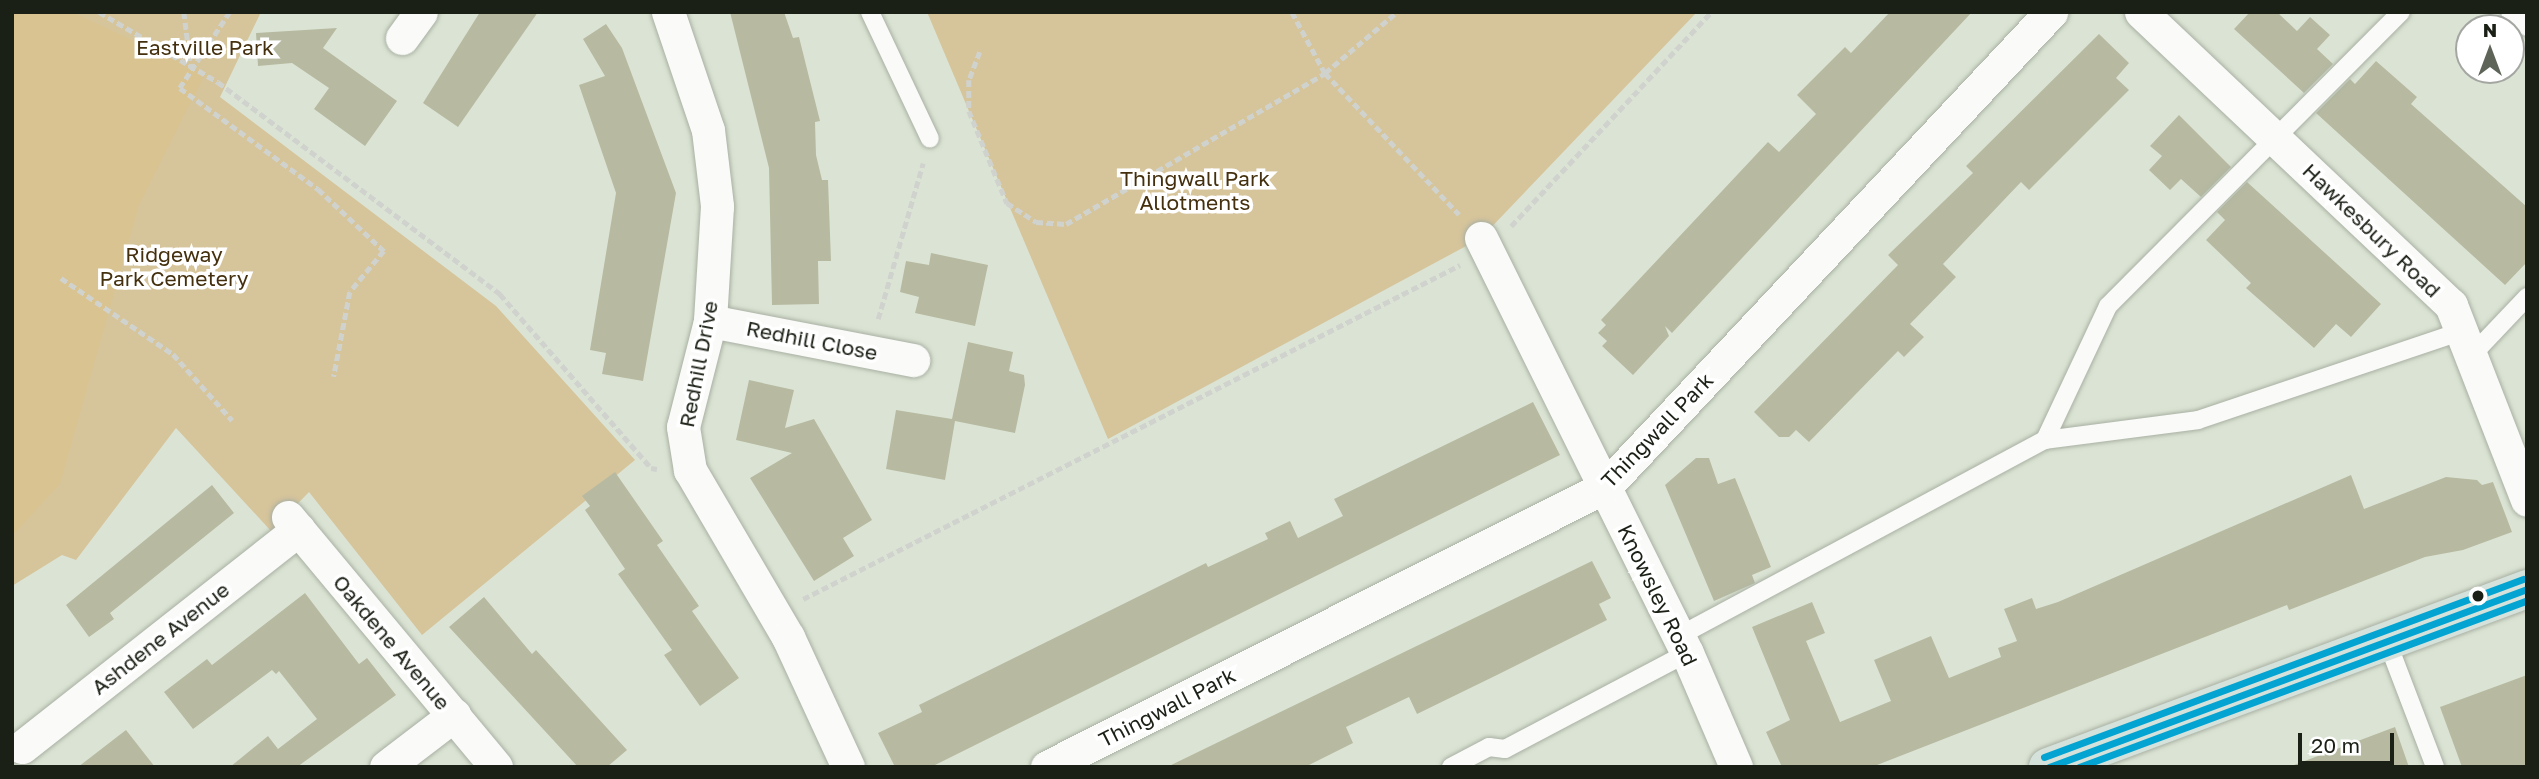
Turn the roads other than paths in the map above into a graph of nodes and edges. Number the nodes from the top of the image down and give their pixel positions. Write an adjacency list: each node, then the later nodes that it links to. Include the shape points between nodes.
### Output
1 (668, 12): 12 (street, Redhill Drive, via 708,130 718,206)
2 (870, 12): 9 (lane)
3 (2051, 12): 16 (street, Thingwall Park)
4 (2141, 12): 8 (street, Hawkesbury Road)
5 (2401, 12): 8 (lane)
6 (2510, 12): 7 (lane)
7 (2527, 27)
8 (2276, 138): 13 (street, Hawkesbury Road, via 2451,305); 15 (lane, via 2108,306)
9 (930, 139)
10 (1485, 244): 16 (street, Knowsley Road)
11 (2527, 297): 13 (lane)
12 (710, 321): 14 (street, Redhill Close); 26 (street, Redhill Drive, via 683,427 690,470 775,614)
13 (2467, 342): 15 (lane, via 2198,420); 17 (street, Hawkesbury Road)
14 (913, 360)
15 (2045, 440): 21 (lane)
16 (1605, 487): 21 (street, Knowsley Road); 27 (street, Thingwall Park)
17 (2527, 500)
18 (293, 523): 22 (street, Oakdene Avenue); 23 (street, Ashdene Avenue)
19 (2527, 589): 20 (main road)
20 (2388, 641): 30 (main road); 31 (lane)
21 (1683, 645): 28 (lane, via 1505,749 1489,747); 29 (street, Knowsley Road)
22 (454, 715): 24 (street); 25 (street, Oakdene Avenue)
23 (22, 747)
24 (386, 767)
25 (496, 767)
26 (848, 767)
27 (1047, 767)
28 (1451, 767)
29 (1736, 767)
30 (2048, 767)
31 (2435, 767)

